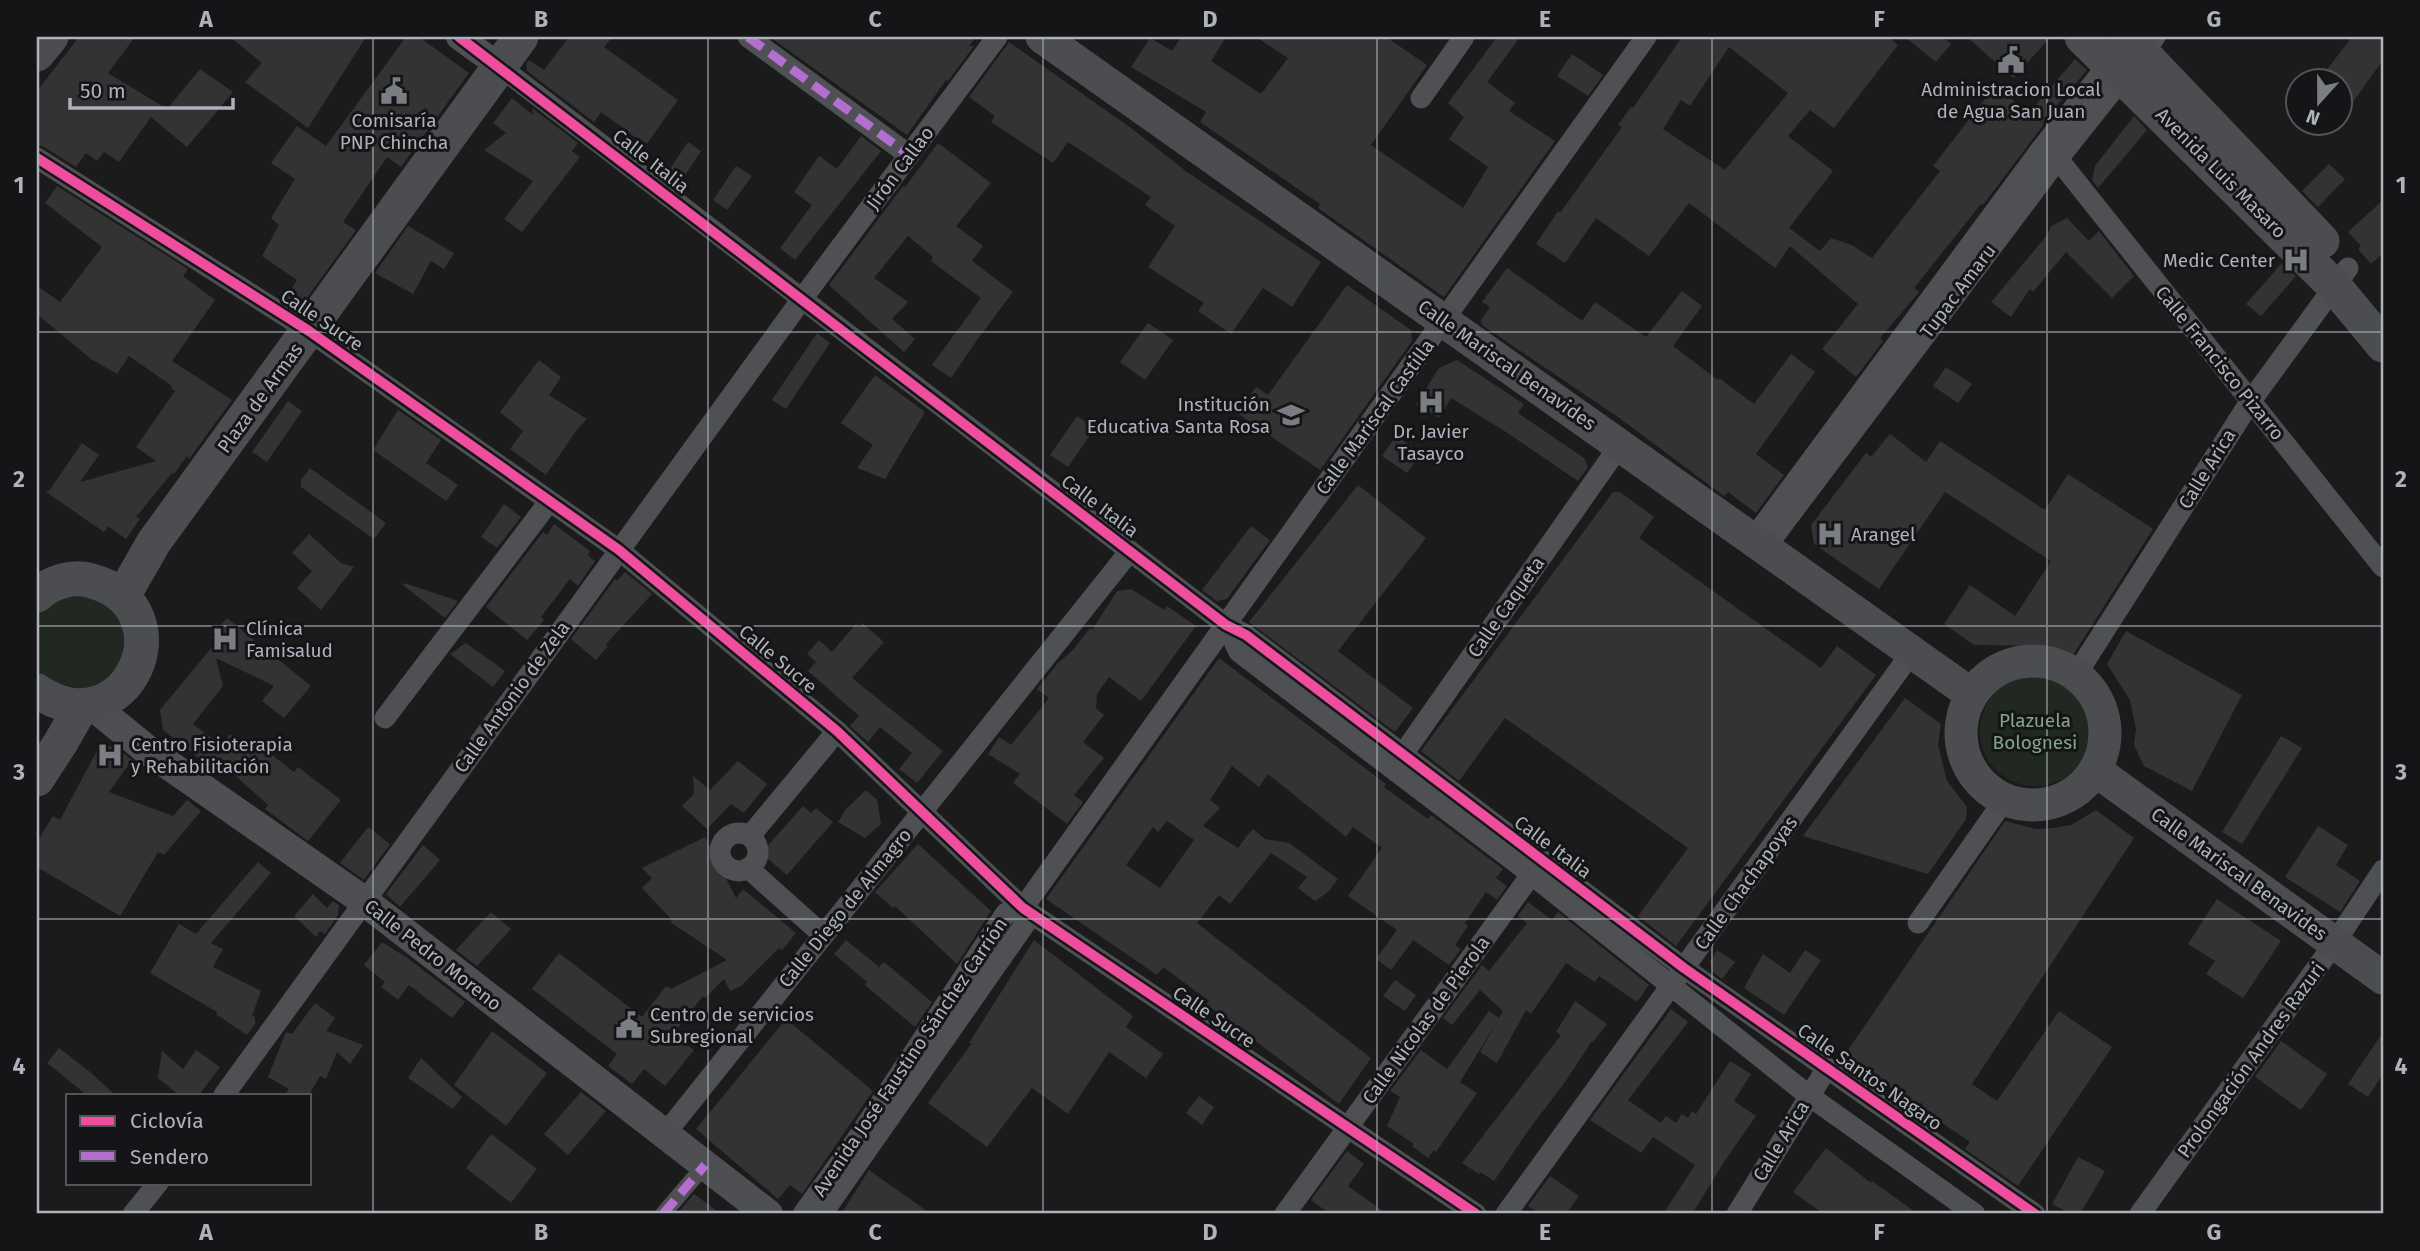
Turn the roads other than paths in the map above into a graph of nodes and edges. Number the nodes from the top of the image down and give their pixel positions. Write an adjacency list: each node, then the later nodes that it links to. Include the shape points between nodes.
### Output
1 (51, 37): 11 (highway)
2 (459, 37): 12 (street)
3 (521, 37): 12 (highway, Plaza de Armas)
4 (748, 37): 15 (street)
5 (998, 37): 15 (street, Jirón Callao)
6 (1042, 37): 20 (main road, Calle Mariscal Benavides)
7 (1464, 37): 13 (street)
8 (1646, 37): 20 (street, Calle Mariscal Castilla)
9 (2082, 37): 10 (highway, Avenida Luis Masaro)
10 (2131, 49): 14 (street, Tupac Amaru); 17 (highway, Avenida Luis Masaro)
11 (37, 54)
12 (499, 66): 18 (street, Calle Italia); 21 (highway, Plaza de Armas)
13 (1420, 98)
14 (2050, 154): 23 (street, Calle Francisco Pizarro); 26 (street, Tupac Amaru)
15 (909, 155): 18 (street, Jirón Callao)
16 (37, 158): 21 (street, Calle Sucre)
17 (2341, 278): 19 (highway, Avenida Luis Masaro); 22 (highway, Avenida Luis Masaro); 23 (street, Calle Arica)
18 (802, 299): 27 (street, Calle Antonio de Zela); 28 (street, Calle Italia)
19 (2383, 313)
20 (1444, 321): 24 (main road, Calle Mariscal Benavides); 32 (street, Calle Mariscal Castilla)
21 (309, 331): 25 (street, Calle Sucre); 31 (highway, Plaza de Armas, via 154,542)
22 (2383, 345)
23 (2250, 402): 29 (street, Calle Francisco Pizarro); 34 (street, Calle Arica)
24 (1620, 445): 26 (main road, Calle Mariscal Benavides); 40 (street, Calle Caqueta)
25 (549, 502): 27 (street, Calle Sucre); 38 (street)
26 (1759, 543): 33 (main road, Calle Mariscal Benavides)
27 (619, 550): 39 (street, Calle Sucre); 49 (street, Calle Antonio de Zela)
28 (1130, 551): 32 (street, Calle Italia); 44 (street, Calle Diego de Almagro)
29 (2383, 567)
30 (37, 595): 31 (highway, via 63,580 85,579)
31 (123, 597): 37 (highway, via 135,612 141,631 137,670 110,698)
32 (1226, 625): 40 (street, Calle Italia, via 1246,635); 50 (street, Avenida José Faustino Sánchez Carrión)
33 (1912, 652): 36 (main road, Calle Mariscal Benavides); 54 (street, Calle Chachapoyas)
34 (2076, 675): 36 (main road, via 2055,664 2031,661 2008,665 1987,677); 41 (main road, via 2101,709 2103,750)
35 (37, 691): 37 (highway, via 65,705)
36 (1971, 694): 43 (main road, via 1960,734 1964,754 1986,789)
37 (87, 706): 42 (highway); 49 (main road, Calle Pedro Moreno)
38 (385, 718)
39 (837, 731): 44 (street, Calle Sucre); 45 (street)
40 (1398, 761): 46 (street, Calle Italia)
41 (2095, 769): 43 (main road, via 2082,786 2046,804); 53 (main road, Calle Mariscal Benavides)
42 (37, 779)
43 (2004, 799): 51 (street)
44 (922, 812): 50 (street, Calle Sucre); 52 (street, Calle Diego de Almagro)
45 (750, 836): 47 (street, via 758,857); 47 (street, via 741,833 725,839 720,855 731,869)
46 (1537, 867): 54 (street, Calle Italia); 56 (street, Calle Italia); 60 (street, Calle Nicolas de Pierola)
47 (748, 869): 52 (street)
48 (2383, 870): 53 (street, Prolongación Andres Razuri)
49 (364, 901): 58 (street, Calle Antonio de Zela); 61 (main road, Calle Pedro Moreno)
50 (1023, 908): 60 (street, Calle Sucre); 67 (street, Avenida José Faustino Sánchez Carrión, via 1006,913); 68 (street, Avenida José Faustino Sánchez Carrión, via 1026,924)
51 (1917, 923)
52 (823, 935): 61 (street, Calle Diego de Almagro)
53 (2334, 944): 55 (main road, Calle Mariscal Benavides); 75 (street, Prolongación Andres Razuri)
54 (1685, 968): 56 (street, Calle Chachapoyas); 57 (street, Calle Santos Nagaro)
55 (2383, 978)
56 (1670, 986): 59 (street); 71 (street, Calle Chachapoyas)
57 (1827, 1068): 59 (street, Calle Arica); 74 (street, Calle Santos Nagaro)
58 (225, 1094)
59 (1808, 1096): 72 (street, Calle Arica); 73 (street)
60 (1347, 1128): 69 (street, Calle Nicolas de Pierola); 70 (street, Calle Sucre)
61 (665, 1134): 62 (main road, Calle Pedro Moreno)
62 (705, 1165): 65 (street); 66 (main road, Calle Pedro Moreno)
63 (157, 1184): 64 (street)
64 (133, 1214)
65 (663, 1214)
66 (768, 1214)
67 (803, 1214)
68 (822, 1214)
69 (1285, 1214)
70 (1476, 1214)
71 (1506, 1214)
72 (1737, 1214)
73 (1975, 1214)
74 (2035, 1214)
75 (2140, 1214)

